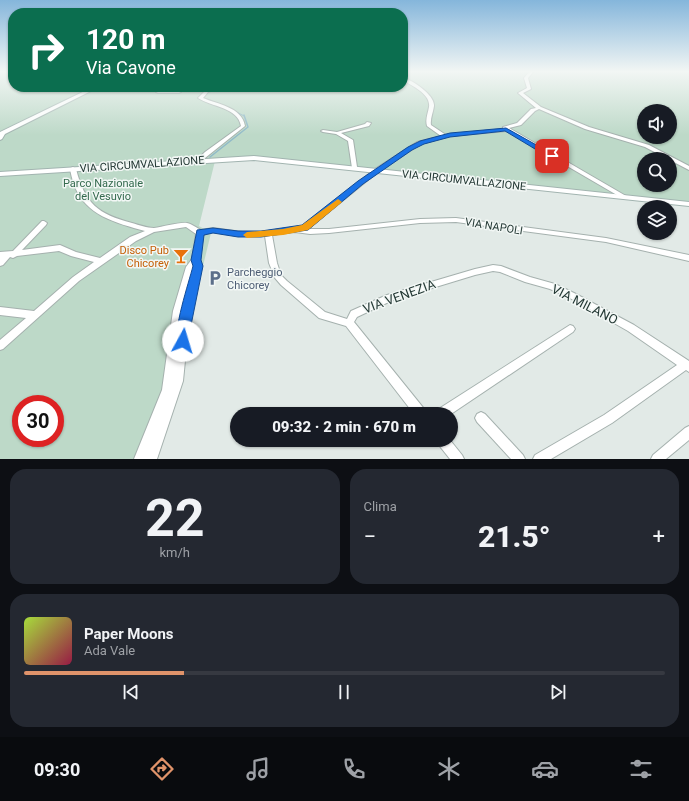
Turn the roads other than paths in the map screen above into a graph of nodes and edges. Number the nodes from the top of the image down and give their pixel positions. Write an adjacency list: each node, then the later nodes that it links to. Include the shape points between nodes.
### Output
1 (86, 92): 10 (main road)
2 (207, 92): 12 (street, via 200,98 231,110 244,124 207,153)
3 (424, 92): 11 (street, via 432,104 429,126)
4 (521, 92): 5 (street)
5 (539, 108): 7 (street, via 526,115 519,124 506,127); 14 (street, via 594,131 647,146)
6 (369, 123): 9 (street)
7 (506, 130): 11 (street); 18 (street)
8 (323, 131): 9 (street)
9 (337, 133): 13 (street, via 350,140)
10 (1, 134)
11 (445, 136): 16 (street, via 419,143)
12 (203, 160): 13 (main road, VIA CIRCUMVALLAZIONE, via 254,158); 15 (main road, VIA CIRCUMVALLAZIONE)
13 (354, 167): 16 (main road, VIA CIRCUMVALLAZIONE)
14 (689, 168)
15 (73, 169): 17 (main road, VIA CIRCUMVALLAZIONE); 21 (street, via 80,194 98,212)
16 (377, 170): 18 (main road, VIA CIRCUMVALLAZIONE); 22 (street, via 312,223)
17 (0, 174)
18 (624, 197): 19 (main road, VIA CIRCUMVALLAZIONE)
19 (689, 204)
20 (44, 223): 25 (street)
21 (152, 230): 23 (street, via 187,225); 28 (street)
22 (298, 230): 24 (street); 26 (street, VIA NAPOLI, via 329,231 420,220 456,220 606,240)
23 (200, 233): 24 (street, via 213,230 248,235); 27 (street)
24 (268, 234): 33 (street, via 272,263 284,283 322,316)
25 (7, 255): 28 (street, via 60,248); 29 (street)
26 (689, 258)
27 (196, 260): 43 (street, via 190,267 177,311 167,390); 44 (street, via 198,266 185,320 178,381)
28 (100, 261): 32 (street)
29 (0, 263)
30 (475, 272): 33 (street, VIA VENEZIA, via 420,287 369,306 354,314); 36 (street, VIA MILANO, via 501,269 565,292 631,328)
31 (0, 311): 32 (street)
32 (36, 315): 35 (street)
33 (349, 323): 37 (street)
34 (570, 329): 38 (street)
35 (0, 346)
36 (687, 366): 42 (street, VIA MILANO, via 608,419)
37 (415, 407)
38 (452, 407)
39 (481, 418): 46 (street)
40 (689, 432): 47 (street)
41 (448, 447): 45 (street)
42 (544, 456)
43 (140, 459)
44 (151, 459)
45 (458, 459)
46 (519, 459)
47 (657, 459)

